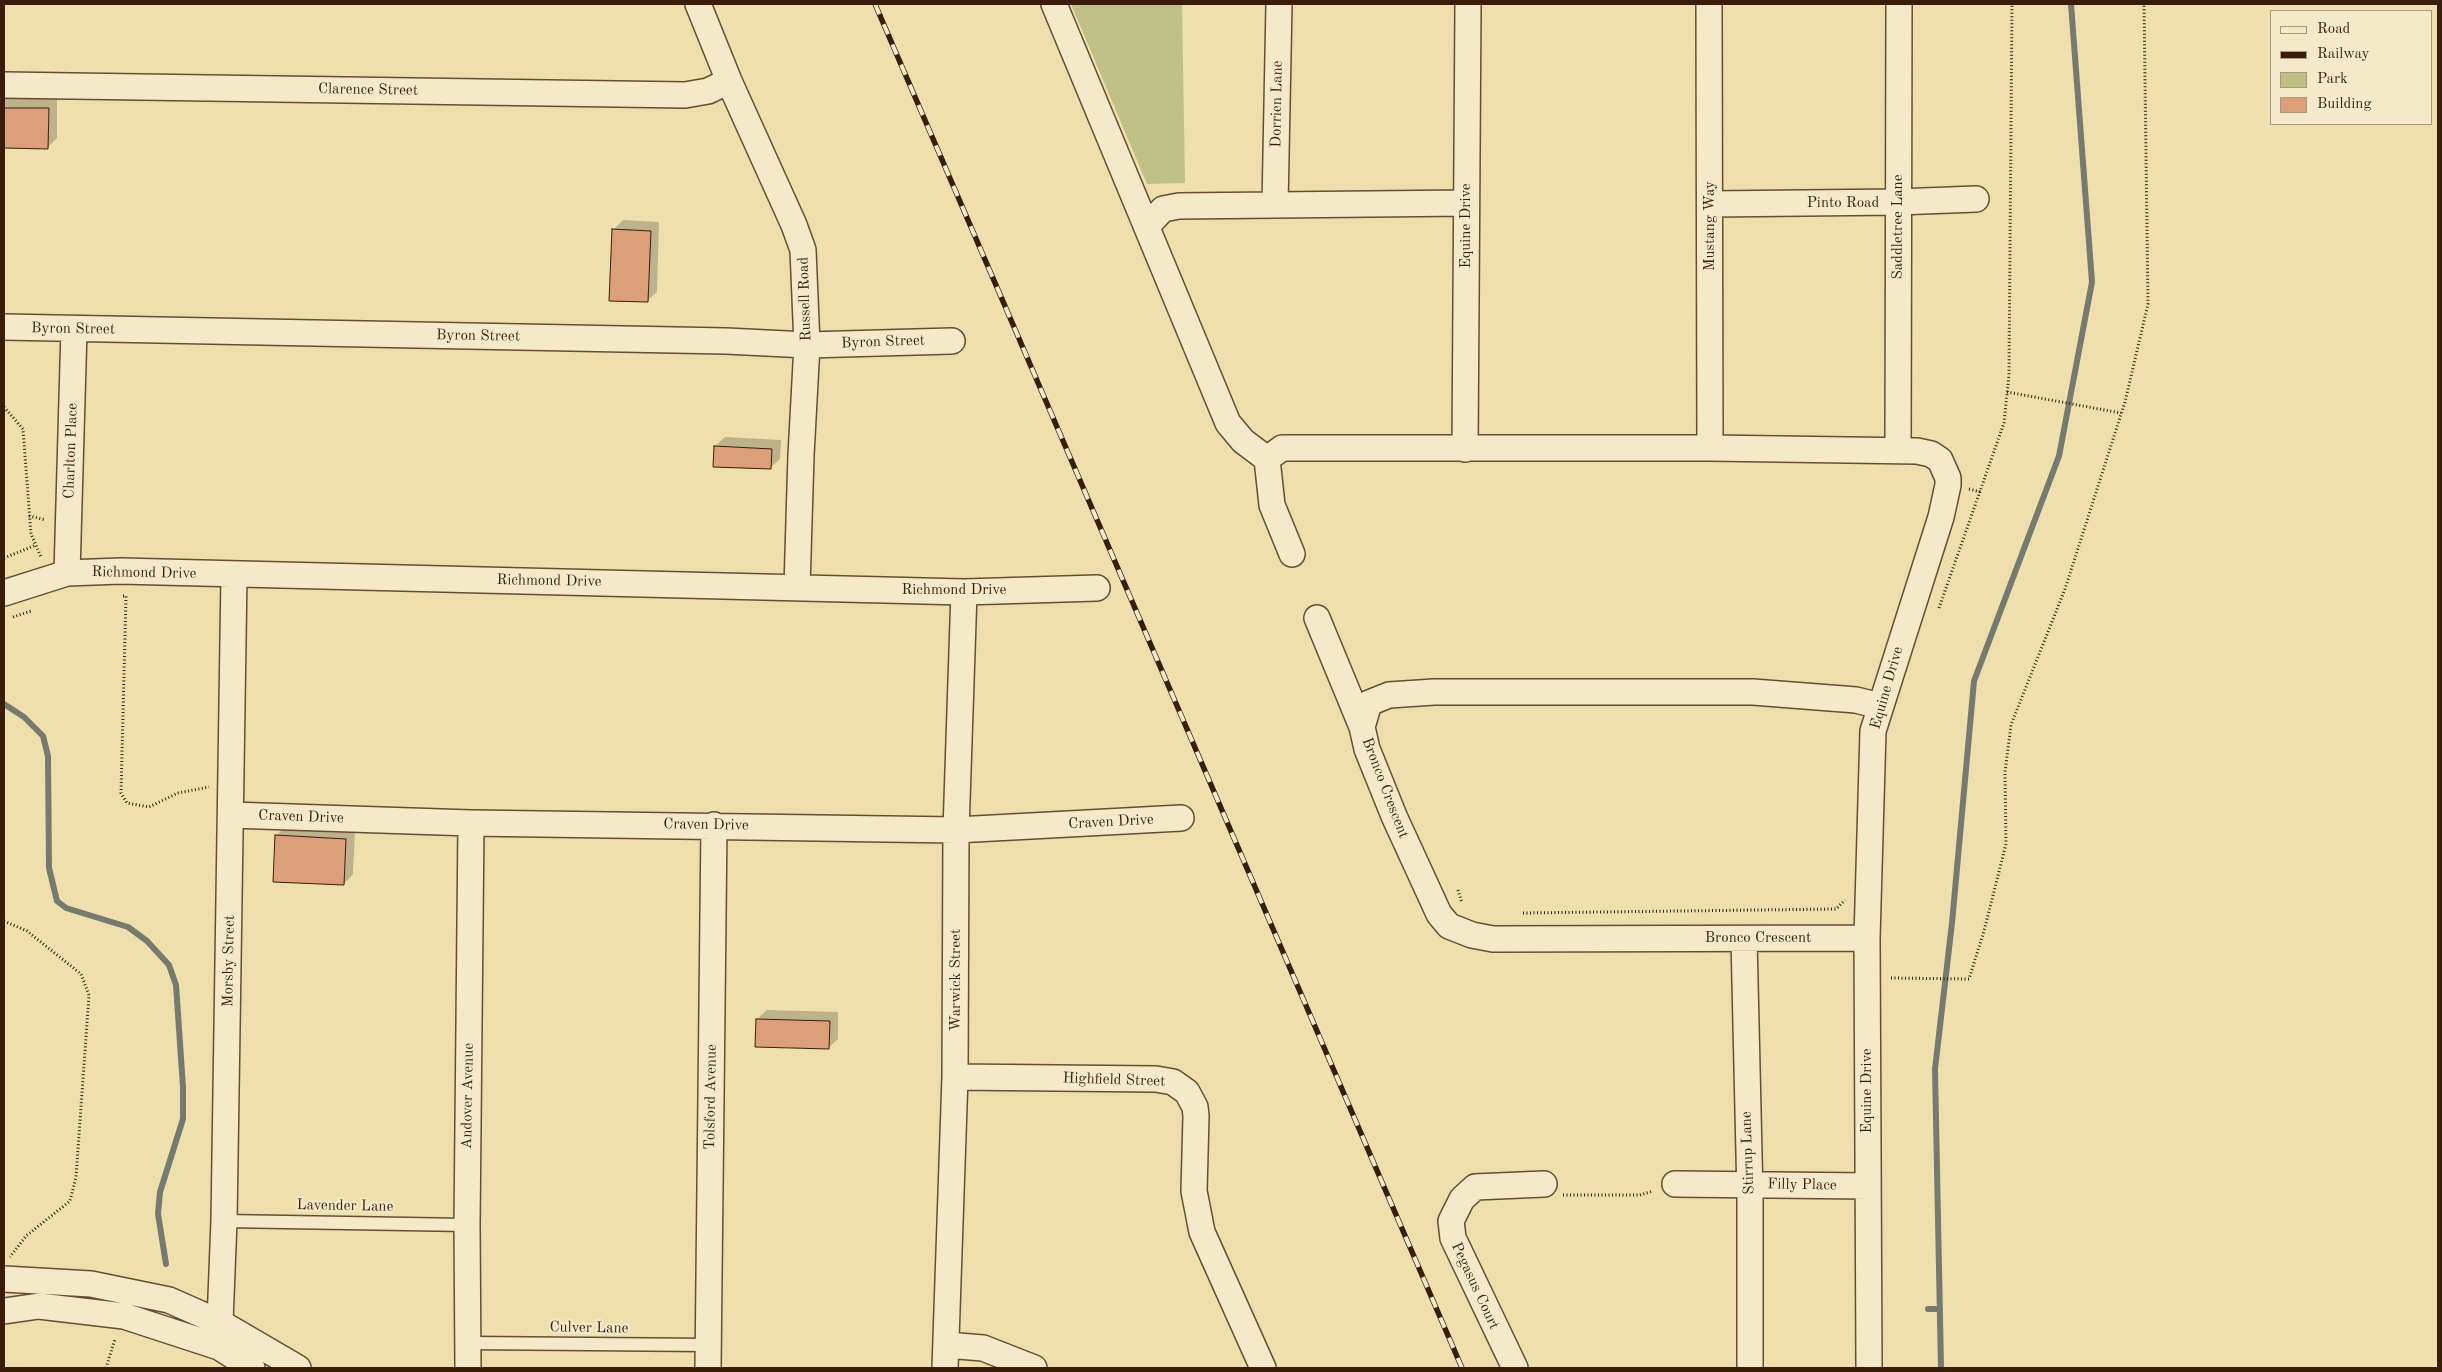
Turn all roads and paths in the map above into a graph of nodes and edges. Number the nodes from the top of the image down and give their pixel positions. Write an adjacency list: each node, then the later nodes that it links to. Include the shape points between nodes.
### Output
1 (698, 4): 9 (street, Russell Road)
2 (1054, 4): 16 (street)
3 (1278, 4): 15 (street, Dorrien Lane)
4 (1468, 4): 13 (street, Equine Drive)
5 (1709, 4): 14 (street, Mustang Way)
6 (1899, 4): 12 (street, Saddletree Lane)
7 (2012, 4): 21 (path)
8 (2144, 4): 23 (path, via 2148,304)
9 (728, 81): 10 (street, Clarence Street, via 708,91 685,95); 20 (street, Russell Road, via 803,250)
10 (4, 85)
11 (1976, 199): 12 (street, Pinto Road)
12 (1898, 202): 14 (street, Pinto Road); 26 (street, Saddletree Lane)
13 (1466, 203): 15 (street); 25 (street, Equine Drive)
14 (1710, 204): 24 (street, Mustang Way)
15 (1275, 205): 16 (street, via 1179,206 1163,209)
16 (1148, 225): 27 (street, via 1228,423)
17 (4, 327): 18 (street, Byron Street)
18 (74, 329): 20 (street, Byron Street); 31 (street, Charlton Place)
19 (952, 341): 20 (street, Byron Street)
20 (807, 344): 33 (street, Russell Road)
21 (2007, 392): 23 (path); 39 (path, via 2004,424)
22 (4, 408): 28 (path, via 23,429 31,534)
23 (2121, 413): 56 (path, via 2065,589 2011,725 2005,772 2006,844 1969,979)
24 (1710, 448): 25 (street, Equine Drive); 26 (street, Equine Drive)
25 (1465, 449): 27 (street, Equine Drive, via 1282,448)
26 (1898, 450): 42 (street, Equine Drive, via 1931,454 1940,460 1948,485)
27 (1267, 459): 29 (street, via 1272,505)
28 (36, 545): 30 (path); 31 (path)
29 (1292, 554)
30 (4, 558)
31 (57, 575): 32 (street, Richmond Drive); 36 (street, Richmond Drive)
32 (234, 575): 33 (street, Richmond Drive); 44 (street, Morsby Street)
33 (797, 587): 35 (street, Richmond Drive)
34 (1097, 588): 35 (street, Richmond Drive)
35 (964, 592): 48 (street, Warwick Street)
36 (4, 593)
37 (116, 596): 44 (path, via 126,596 121,793 127,803 149,807 178,793 205,786)
38 (39, 607): 40 (path)
39 (1938, 610)
40 (4, 618)
41 (1317, 618): 43 (street)
42 (1880, 706): 43 (street, Bronco Crescent, via 1856,700 1753,692 1434,692 1389,695 1370,704); 50 (street, Equine Drive, via 1873,731)
43 (1362, 727): 54 (street, Bronco Crescent, via 1394,816 1439,914 1449,926 1493,939)
44 (232, 803): 46 (street, Craven Drive); 62 (street, Morsby Street)
45 (1181, 818): 48 (street, Craven Drive)
46 (471, 823): 47 (street, Craven Drive); 63 (street, Andover Avenue)
47 (714, 825): 48 (street, Craven Drive); 71 (street, Tolsford Avenue)
48 (956, 830): 57 (street, Warwick Street)
49 (1458, 890): 51 (path, via 1462,903)
50 (1868, 899): 52 (path, via 1846,899 1836,909); 55 (street, Equine Drive)
51 (1470, 908)
52 (1518, 914)
53 (4, 921): 64 (path, via 27,931 81,974 89,996 76,1177 70,1201 26,1236 5,1266)
54 (1744, 938): 55 (street, Bronco Crescent); 60 (street, Stirrup Lane)
55 (1866, 938): 61 (street, Equine Drive)
56 (1891, 978)
57 (955, 1077): 72 (street, Warwick Street); 78 (street, Highfield Street, via 1156,1079 1173,1082 1187,1092 1196,1116 1194,1192 1200,1223)
58 (1544, 1184): 59 (path, via 1564,1196 1640,1195); 79 (street, Pegasus Court, via 1475,1187 1462,1199 1451,1222 1453,1238)
59 (1675, 1184): 60 (street, Filly Place)
60 (1748, 1184): 61 (street, Filly Place); 80 (street, Stirrup Lane)
61 (1868, 1186): 81 (street, Equine Drive)
62 (224, 1221): 63 (lane, Lavender Lane); 66 (street, Morsby Street)
63 (466, 1225): 70 (street, Andover Avenue)
64 (4, 1280): 66 (street, via 91,1284 169,1300)
65 (4, 1310): 66 (street, via 39,1306 124,1316)
66 (220, 1335): 74 (street); 75 (street)
67 (107, 1336): 68 (path)
68 (115, 1338): 69 (path); 73 (path)
69 (123, 1340)
70 (469, 1343): 71 (lane, Culver Lane); 76 (street, Andover Avenue)
71 (708, 1357)
72 (945, 1357): 77 (street, via 984,1348)
73 (106, 1368)
74 (252, 1368)
75 (298, 1368)
76 (468, 1368)
77 (1034, 1368)
78 (1263, 1368)
79 (1515, 1368)
80 (1750, 1368)
81 (1869, 1368)

